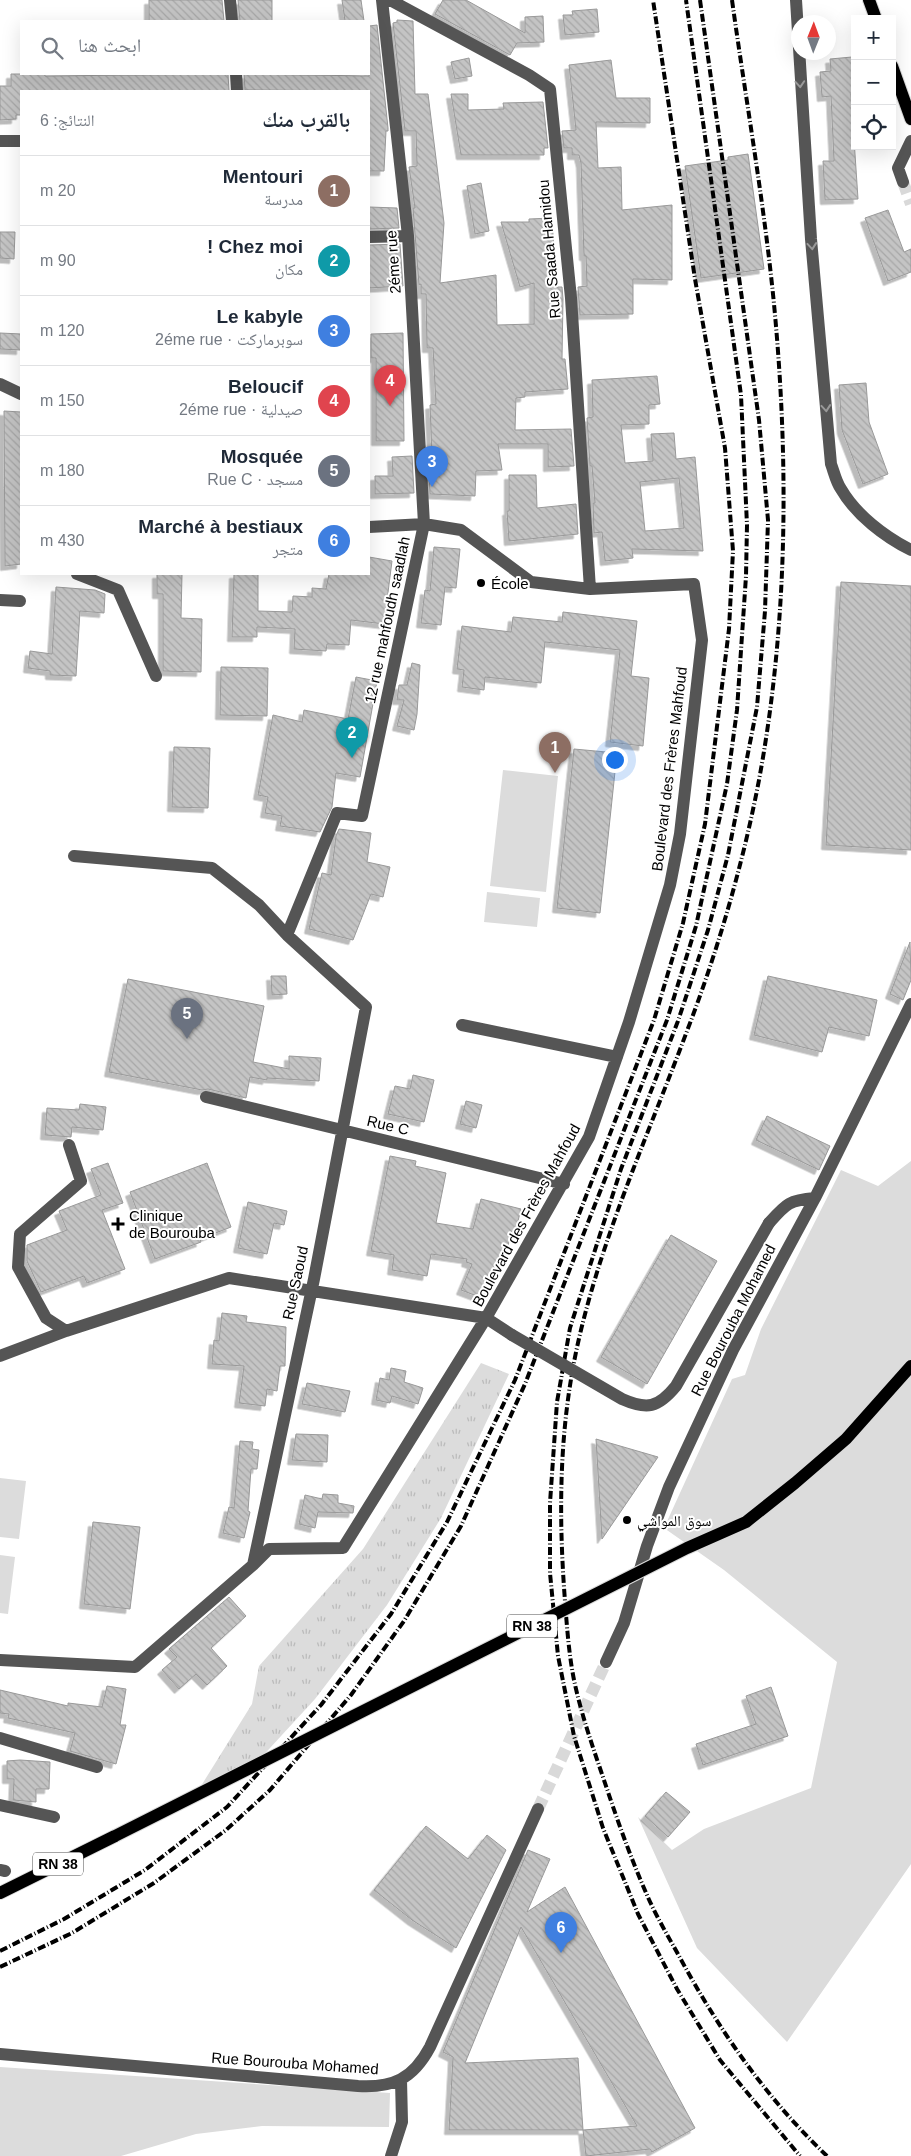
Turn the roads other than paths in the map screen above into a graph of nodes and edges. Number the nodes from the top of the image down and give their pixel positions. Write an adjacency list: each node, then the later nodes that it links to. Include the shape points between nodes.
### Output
1 (230, 0): 7 (street)
2 (382, 0): 16 (street, 2éme rue)
3 (390, 0): 24 (street, Rue Saada Hamidou, via 550,89 571,298)
4 (796, 0): 22 (street, one-way to 22, via 810,220 832,464 840,488 853,506 892,541)
5 (869, 0): 6 (main road)
6 (875, 15)
7 (232, 20)
8 (236, 75): 10 (street)
9 (896, 77): 11 (main road)
10 (237, 90)
11 (911, 119)
12 (0, 141): 13 (street)
13 (20, 141)
14 (911, 142): 15 (street, via 898,168)
15 (903, 182)
16 (408, 236): 17 (street); 20 (street, 2éme rue)
17 (370, 237)
18 (0, 384): 19 (street)
19 (20, 394)
20 (424, 524): 21 (street); 24 (street, via 461,530 531,582); 29 (street, 12 rue mahfoudh saadlah, via 362,816 337,813)
21 (370, 527)
22 (911, 550)
23 (79, 575): 27 (street, via 118,590)
24 (590, 589): 32 (street, Boulevard des Frères Mahfoud, via 694,584 702,640 680,834 670,885)
25 (0, 600): 26 (street)
26 (20, 601)
27 (156, 676)
28 (74, 856): 29 (street, via 212,868 259,904)
29 (287, 935): 34 (street, Rue Saoud, via 366,1007)
30 (911, 1004): 37 (street, Rue Bourouba Mohamed)
31 (462, 1025): 32 (street)
32 (617, 1057): 36 (street, Boulevard des Frères Mahfoud, via 589,1137)
33 (206, 1097): 34 (street, Rue C)
34 (342, 1131): 36 (street, Rue C); 38 (street, Rue Saoud)
35 (69, 1145): 40 (street, via 81,1181 20,1234 18,1267 46,1318)
36 (564, 1184): 39 (street, Boulevard des Frères Mahfoud)
37 (815, 1198): 39 (street, Boulevard des Frères Mahfoud, bridge, via 786,1204 769,1223 676,1386 665,1400 651,1406 638,1406 622,1399); 45 (street, Rue Bourouba Mohamed, via 733,1350 669,1487 624,1623)
38 (311, 1289): 39 (street); 40 (street, via 230,1278); 43 (street, Rue Saoud)
39 (486, 1318): 43 (street, via 343,1548 269,1549)
40 (66, 1331): 41 (street)
41 (0, 1356)
42 (911, 1366): 51 (main road, RN 38, bridge, via 846,1439 746,1522 670,1557)
43 (253, 1565): 44 (street, via 136,1667)
44 (0, 1660)
45 (606, 1662)
46 (0, 1738): 47 (street)
47 (96, 1767)
48 (0, 1805): 50 (street)
49 (538, 1809): 53 (street, Rue Bourouba Mohamed, via 430,2047 423,2060)
50 (54, 1817)
51 (0, 1893)
52 (0, 2054): 53 (street, Rue Bourouba Mohamed, via 358,2086 387,2085)
53 (401, 2080): 54 (street, via 403,2117)
54 (391, 2156)

